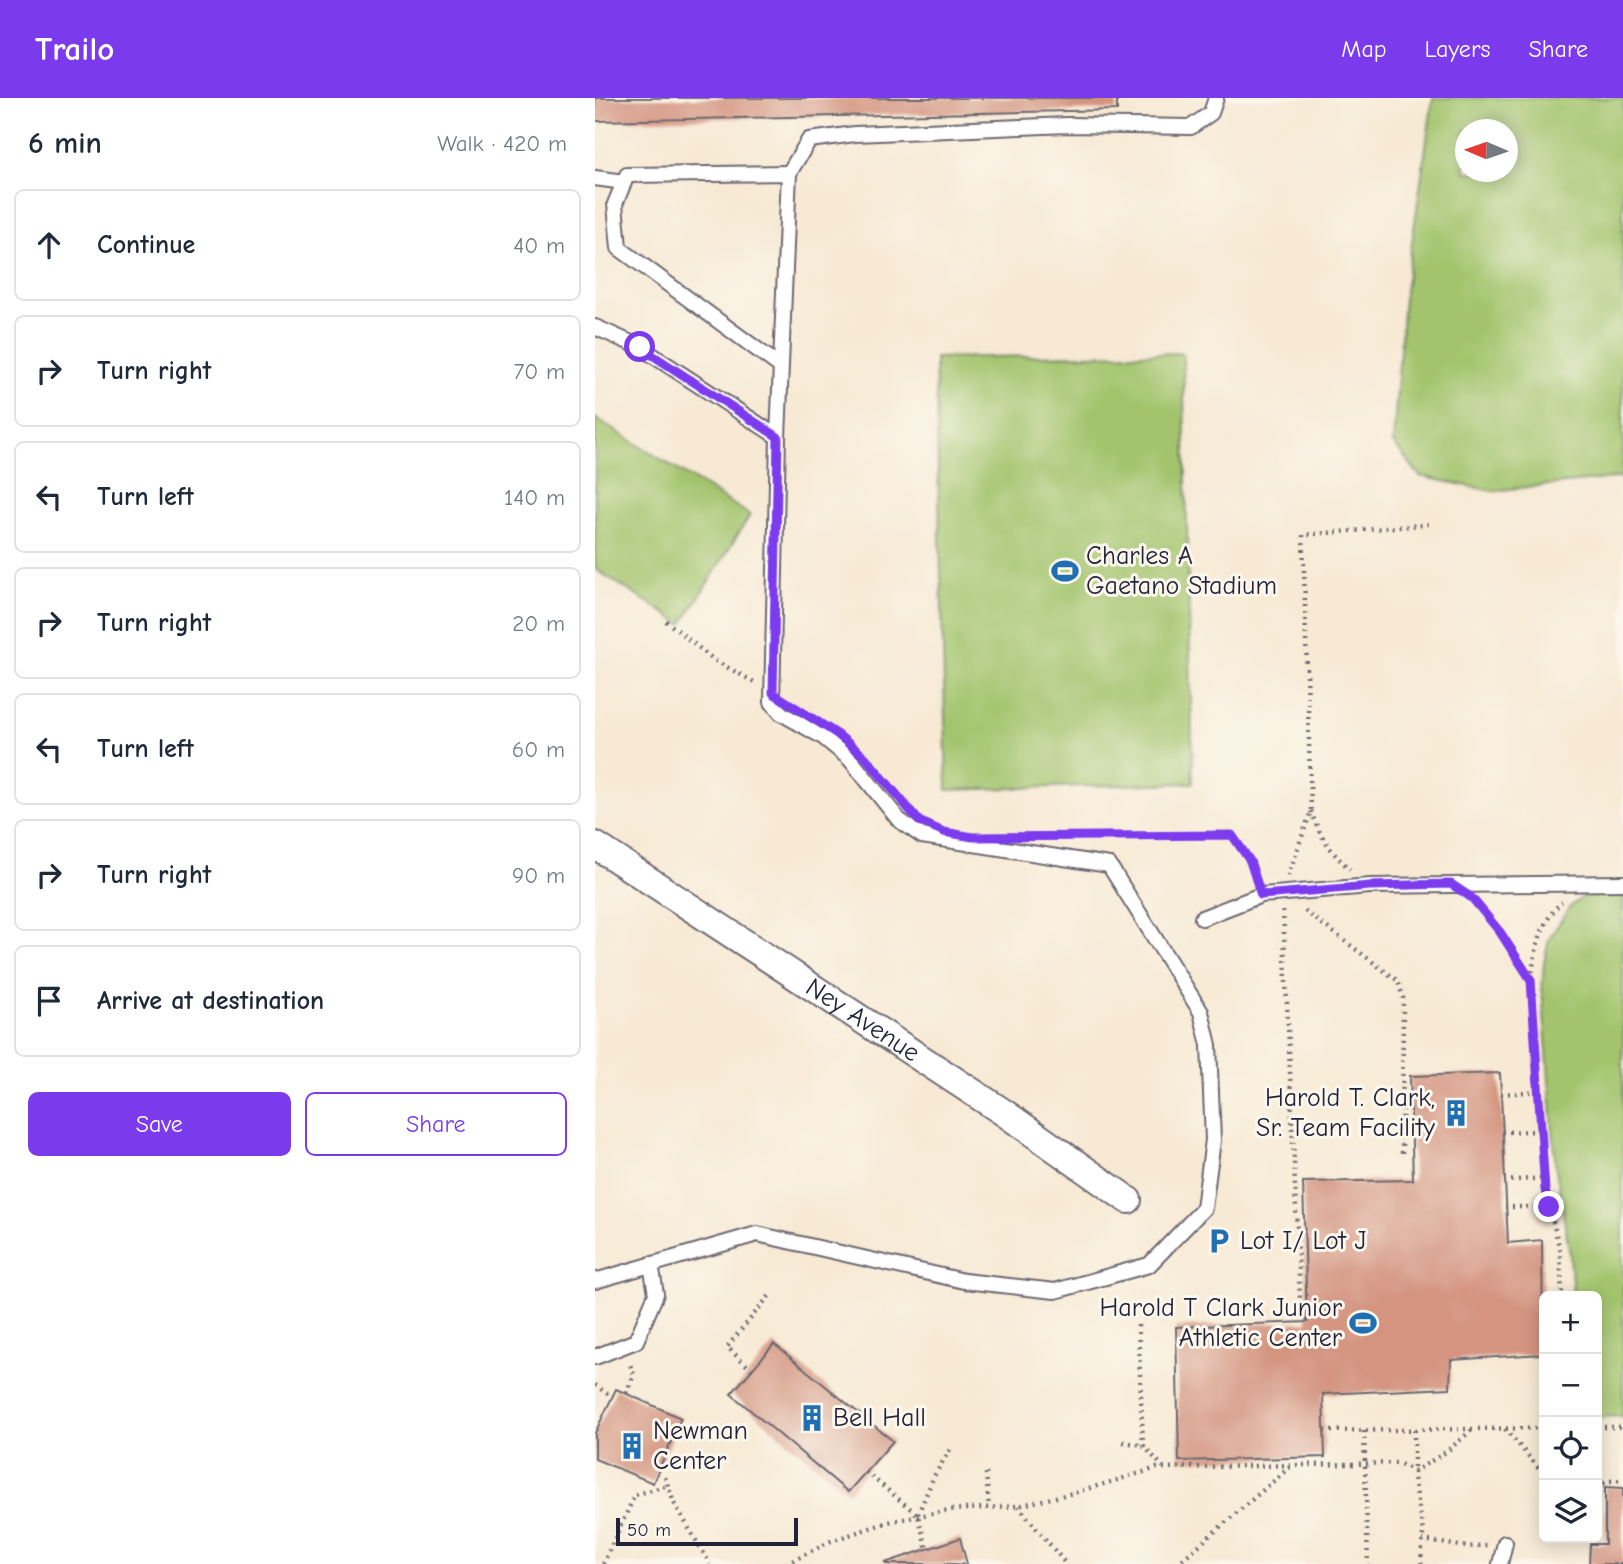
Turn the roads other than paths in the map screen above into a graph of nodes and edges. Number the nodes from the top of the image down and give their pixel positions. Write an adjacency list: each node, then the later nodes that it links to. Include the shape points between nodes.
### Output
1 (1216, 98): 2 (lane, via 1211,113 1191,127 1068,125 809,140)
2 (789, 173): 4 (lane, via 627,175); 6 (lane)
3 (595, 178): 4 (lane)
4 (624, 182): 6 (lane, via 615,204 619,248)
5 (595, 327): 7 (lane, via 640,347)
6 (781, 367): 7 (lane)
7 (778, 437): 12 (lane, via 772,702 781,713 850,759 899,820 922,836 1109,866 1201,1012 1209,1045 1213,1140 1204,1208 1149,1265 1055,1291 964,1281 757,1234)
8 (595, 845): 11 (street, Ney Avenue, via 1003,1112)
9 (1623, 883): 10 (lane, via 1370,886 1282,893 1261,895)
10 (1202, 918)
11 (1128, 1200)
12 (651, 1264): 13 (lane); 14 (lane, via 656,1294 636,1341)
13 (595, 1281)
14 (595, 1357)
15 (1505, 1542): 16 (lane)
16 (1500, 1564)

